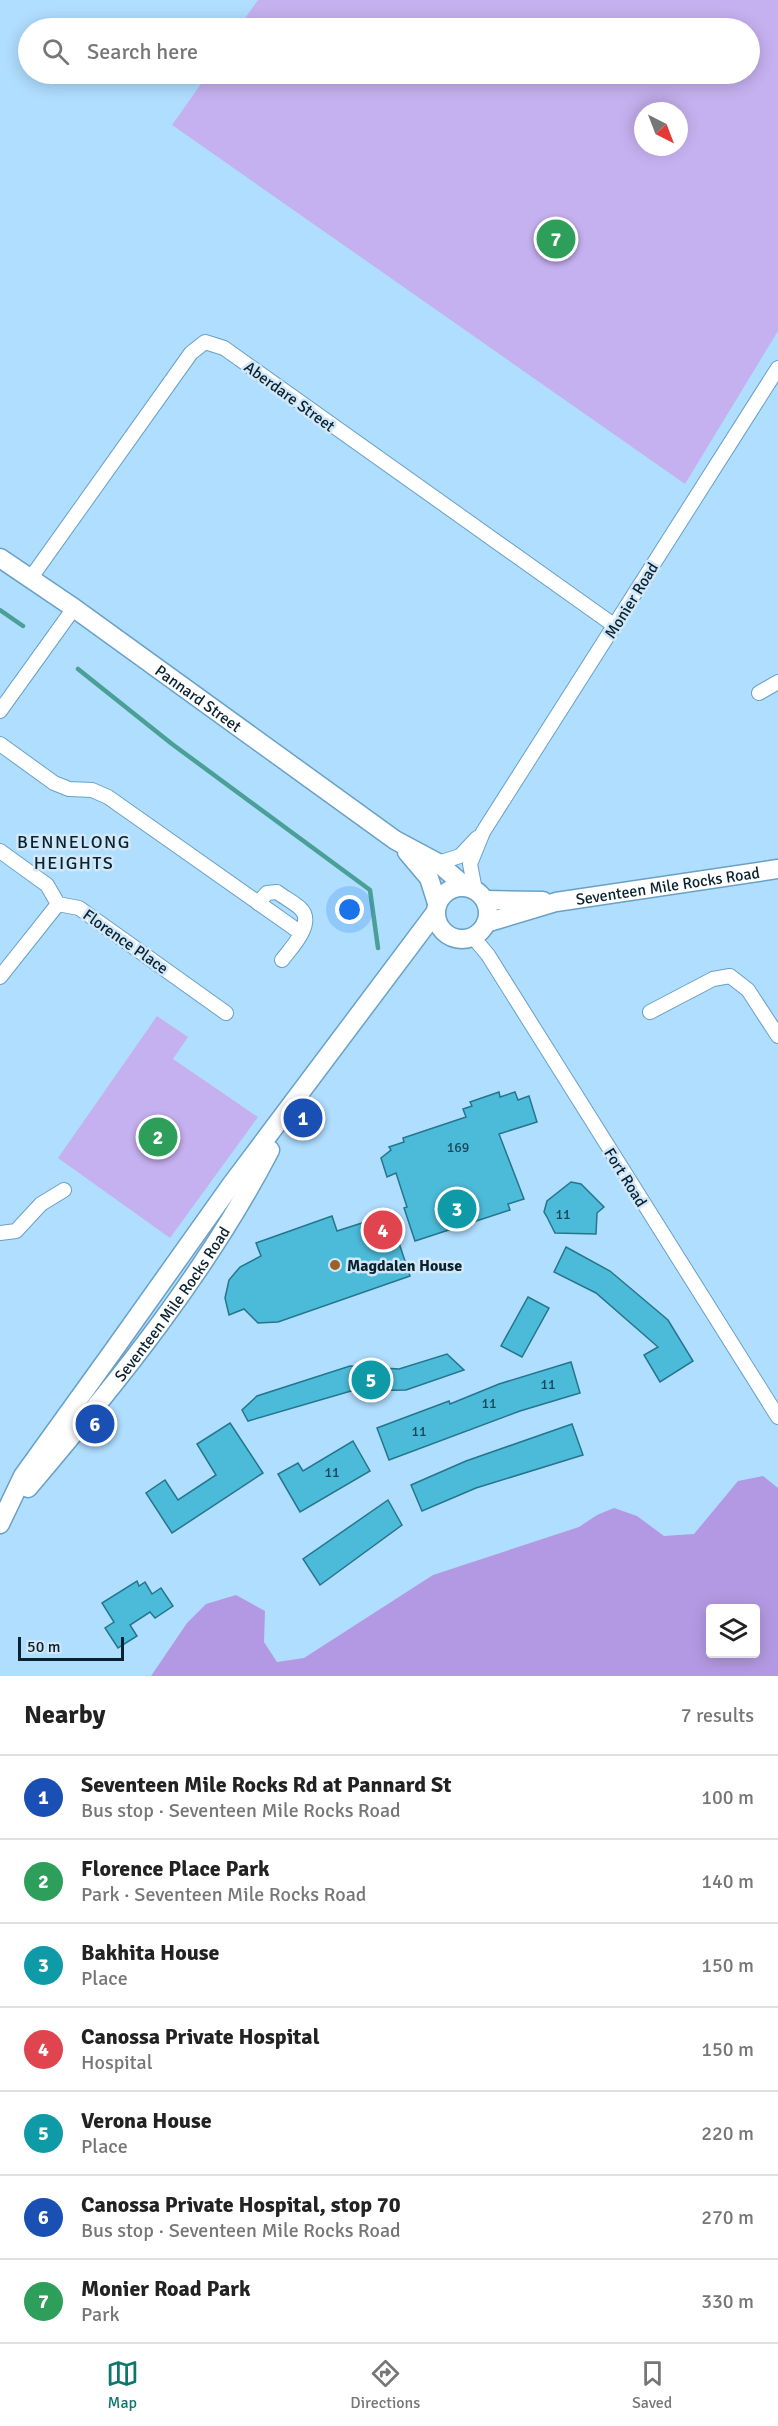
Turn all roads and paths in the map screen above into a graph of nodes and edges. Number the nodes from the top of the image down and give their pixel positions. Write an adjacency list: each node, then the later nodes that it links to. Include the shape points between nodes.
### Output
1 (778, 368): 5 (street, Monier Road)
2 (0, 558): 3 (main road, Pannard Street)
3 (30, 579): 4 (main road, Pannard Street); 5 (street, Aberdare Street, via 191,353 205,342 224,348)
4 (74, 608): 8 (street); 11 (main road, Pannard Street)
5 (615, 626): 10 (street, Monier Road)
6 (778, 682): 7 (street)
7 (759, 693)
8 (0, 711)
9 (0, 744): 17 (street, via 54,783 108,797)
10 (483, 832): 13 (street, Monier Road, via 460,856); 15 (street, Monier Road, via 470,864)
11 (395, 840): 13 (main road, Pannard Street); 19 (main road, Pannard Street, via 429,878)
12 (0, 850): 18 (street, via 47,885)
13 (438, 863): 15 (main road, Pannard Street)
14 (778, 869): 16 (main road, Seventeen Mile Rocks Road)
15 (475, 892): 16 (main road, Seventeen Mile Rocks Road); 19 (main road, via 456,887 447,891); 20 (main road, via 488,909)
16 (556, 902): 20 (main road, Seventeen Mile Rocks Road)
17 (258, 903): 22 (street); 22 (street, via 267,894 278,892 305,915)
18 (58, 904): 26 (street); 28 (street, Florence Place, via 79,908)
19 (436, 908): 21 (main road); 25 (main road, Seventeen Mile Rocks Road)
20 (486, 923): 23 (main road)
21 (443, 932): 23 (main road, via 454,938); 25 (main road, Seventeen Mile Rocks Road)
22 (301, 933): 24 (street)
23 (473, 937): 32 (street, Fort Road)
24 (282, 960)
25 (399, 960): 33 (main road, Seventeen Mile Rocks Road, via 231,1185 23,1476)
26 (0, 976)
27 (650, 1012): 29 (street, via 713,979 730,976 748,990)
28 (226, 1013)
29 (778, 1036)
30 (64, 1190): 31 (street, via 41,1204 16,1231)
31 (0, 1233)
32 (778, 1417)
33 (2, 1520)

